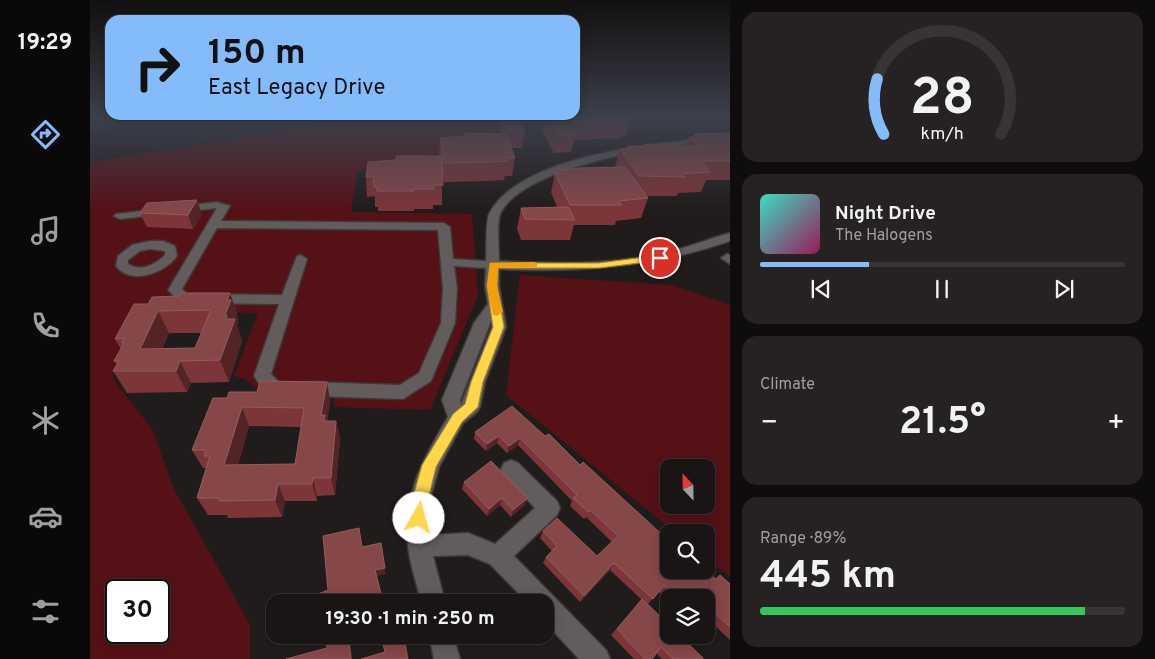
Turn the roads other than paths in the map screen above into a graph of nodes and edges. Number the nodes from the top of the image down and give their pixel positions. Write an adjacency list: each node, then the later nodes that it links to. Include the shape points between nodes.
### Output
1 (641, 148): 9 (street, via 586,160 515,190 494,214)
2 (120, 216): 3 (street, via 154,210 224,206)
3 (215, 224): 6 (street); 8 (street, via 444,227)
4 (730, 237): 9 (street, via 660,258 608,264)
5 (171, 256): 6 (street)
6 (194, 257): 10 (street, via 175,290 184,298)
7 (300, 258): 10 (street)
8 (447, 262): 9 (street); 10 (street, via 450,288 448,322 425,377 403,392 275,388 268,383 262,376)
9 (493, 265): 11 (street, via 492,286)
10 (287, 300)
11 (496, 304): 12 (street, via 481,323); 13 (street, via 499,327)
12 (469, 351): 13 (street); 14 (street, via 451,400)
13 (488, 355): 14 (street, via 471,407)
14 (458, 418): 16 (street, via 430,465 419,504)
15 (511, 469): 17 (street, via 550,508)
16 (419, 546): 17 (street, via 468,544); 18 (street)
17 (498, 556): 19 (street)
18 (431, 594)
19 (534, 594)
20 (554, 614): 23 (street)
21 (443, 644): 22 (street)
22 (447, 659)
23 (597, 659)

